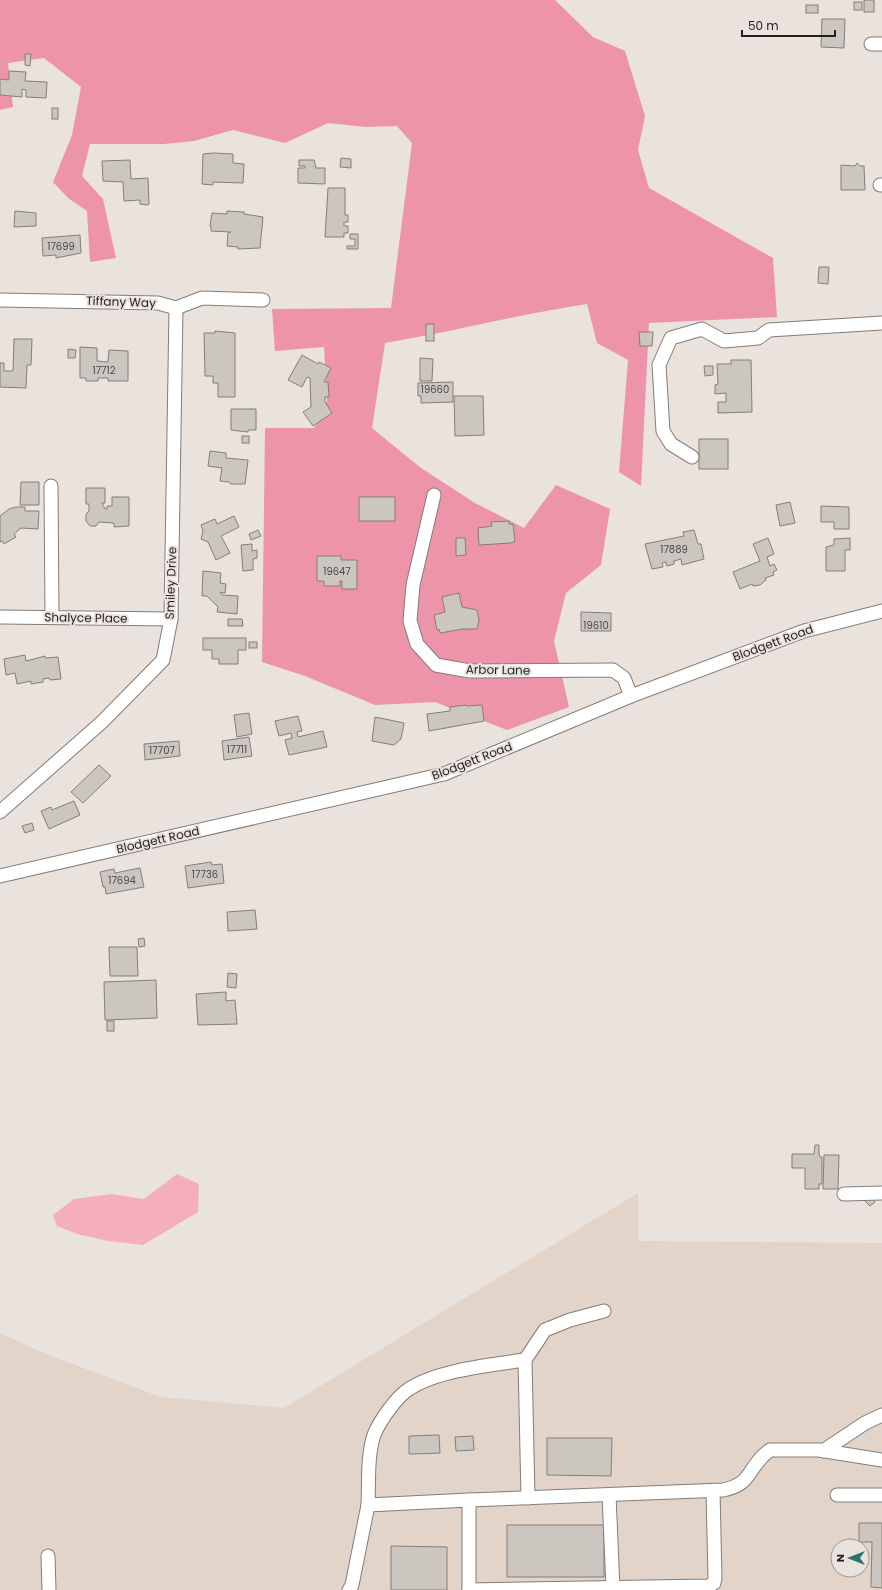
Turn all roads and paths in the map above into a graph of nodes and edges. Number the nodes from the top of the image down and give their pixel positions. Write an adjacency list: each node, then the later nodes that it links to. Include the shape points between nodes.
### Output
1 (0, 300): 3 (street, Tiffany Way, via 158,302)
2 (264, 300): 3 (street, via 202,298)
3 (176, 308): 11 (street, Smiley Drive)
4 (882, 323): 5 (street, via 769,330 758,338 724,341 702,330 671,338 659,365 664,431 671,444)
5 (692, 457)
6 (51, 486): 10 (street)
7 (434, 495): 12 (street, Arbor Lane, via 413,586 410,621 417,644 436,665 470,671 613,670 624,678)
8 (882, 611): 12 (street, Blodgett Road, via 804,631)
9 (0, 617): 10 (street, Shalyce Place)
10 (52, 617): 11 (street, Shalyce Place)
11 (171, 619): 13 (street, Smiley Drive, via 163,660 102,722)
12 (631, 696): 14 (street, Blodgett Road, via 444,774)
13 (0, 812)
14 (0, 876)
15 (882, 1193): 16 (street)
16 (844, 1194)
17 (604, 1311): 18 (street, via 545,1330)
18 (525, 1360): 26 (street); 28 (street, via 453,1373 430,1379 408,1389 386,1413 374,1435 370,1458)
19 (882, 1415): 20 (street)
20 (823, 1450): 21 (street); 22 (street, via 770,1450 755,1463 747,1480 736,1488)
21 (882, 1460)
22 (713, 1491): 23 (street); 30 (street, via 714,1583 709,1586)
23 (609, 1495): 26 (street); 30 (street)
24 (837, 1495): 25 (street)
25 (882, 1495)
26 (528, 1498): 27 (street)
27 (468, 1500): 28 (street); 33 (street)
28 (368, 1505): 32 (street)
29 (48, 1556): 31 (street)
30 (613, 1588): 33 (street)
31 (48, 1590)
32 (349, 1590)
33 (468, 1590)

